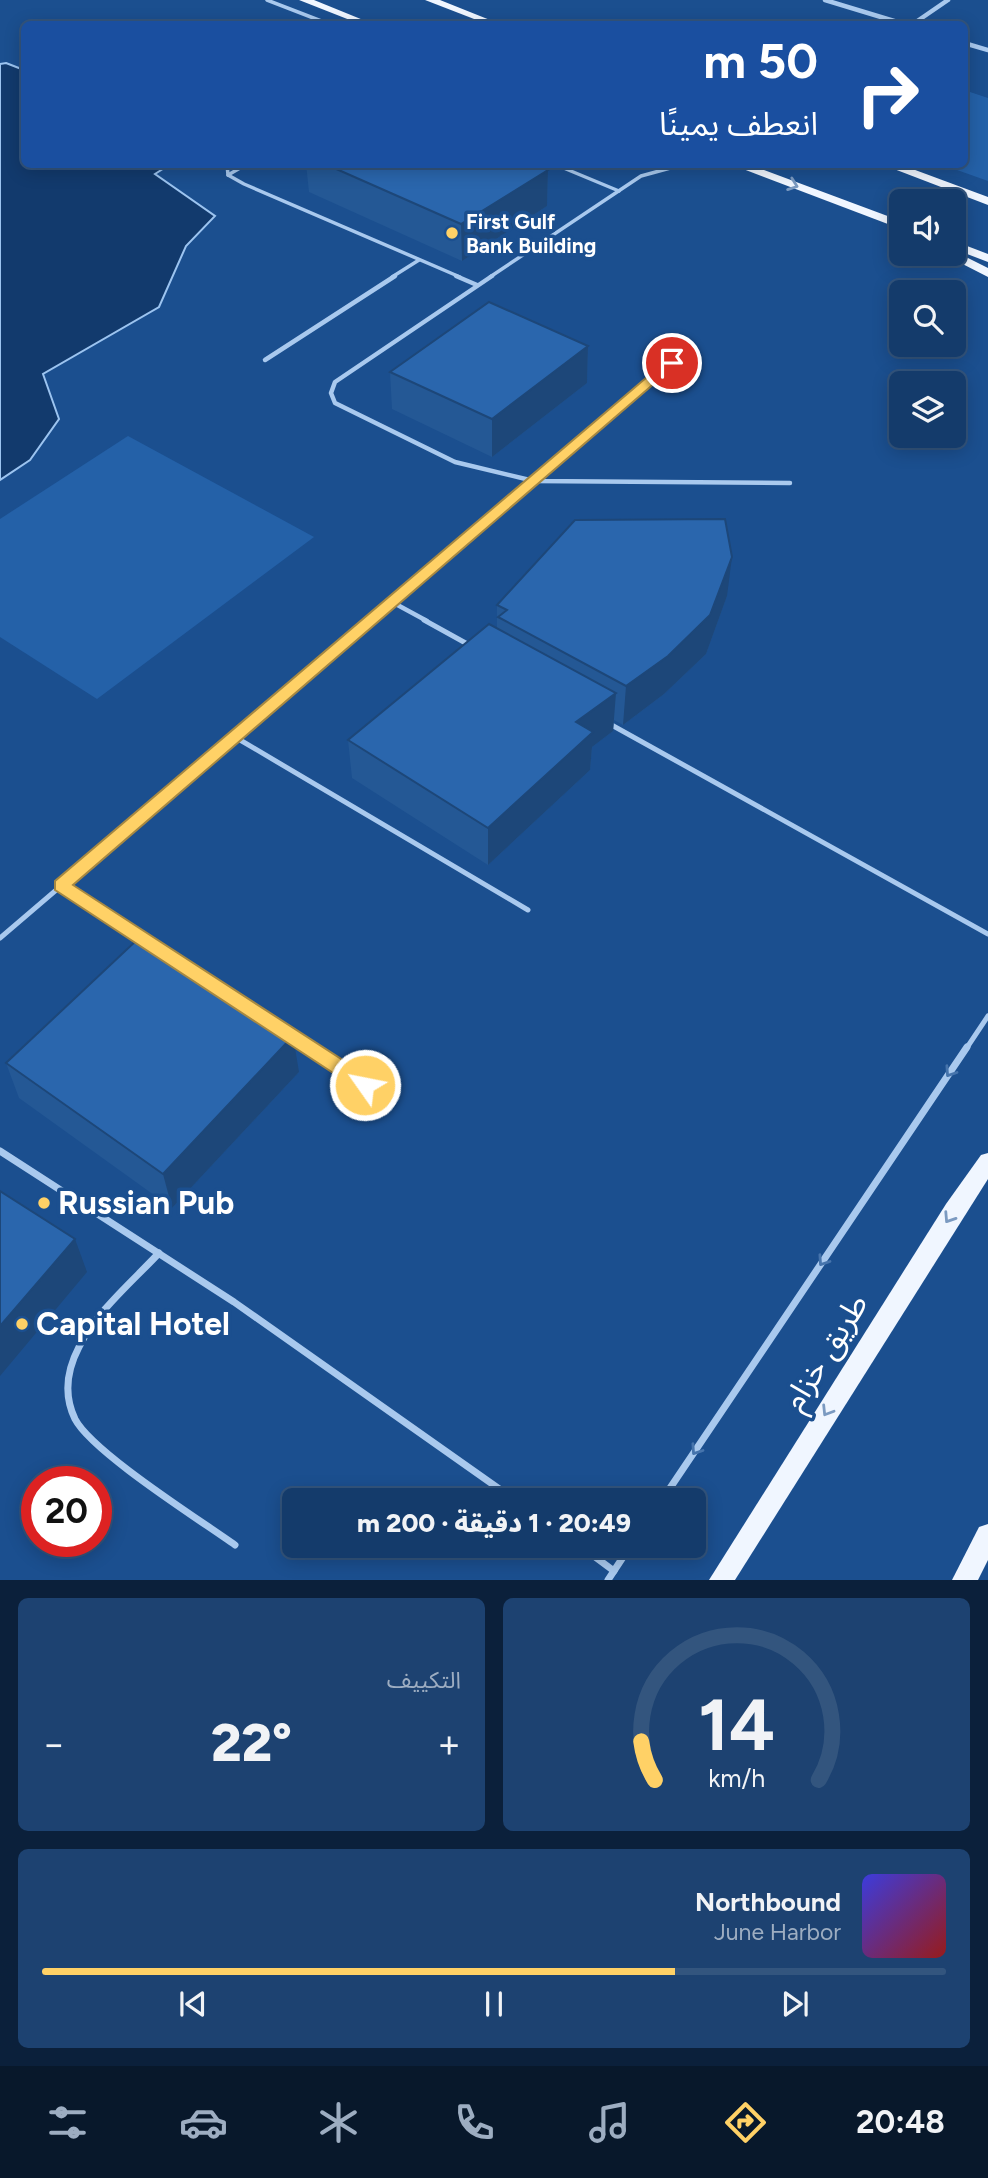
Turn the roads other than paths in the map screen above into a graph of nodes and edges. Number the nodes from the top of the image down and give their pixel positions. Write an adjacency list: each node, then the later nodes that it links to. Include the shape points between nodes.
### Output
1 (267, 0): 6 (lane)
2 (304, 0): 7 (main road)
3 (430, 0): 8 (main road)
4 (825, 0): 9 (street)
5 (948, 0): 10 (street)
6 (321, 21)
7 (360, 21)
8 (487, 21)
9 (894, 21)
10 (917, 21)
11 (968, 44): 12 (street)
12 (988, 50)
13 (228, 168): 20 (lane)
14 (240, 168): 20 (lane)
15 (564, 168): 22 (lane)
16 (646, 168): 21 (lane)
17 (670, 168): 21 (lane)
18 (745, 168): 24 (main road, one-way to 24)
19 (898, 168): 23 (main road)
20 (229, 175): 29 (lane)
21 (641, 176): 22 (lane)
22 (619, 191): 32 (lane)
23 (988, 201)
24 (851, 206): 25 (main road); 26 (main road)
25 (889, 220)
26 (889, 224)
27 (966, 250): 28 (main road)
28 (988, 258)
29 (419, 260): 32 (lane); 33 (lane)
30 (966, 263): 31 (main road)
31 (988, 273)
32 (478, 285): 35 (lane, via 335,382 331,393 346,411 433,453 491,473)
33 (265, 359)
34 (672, 363): 35 (lane)
35 (534, 481): 36 (lane); 37 (lane)
36 (790, 483)
37 (393, 602): 38 (lane); 40 (lane)
38 (477, 649)
39 (597, 717): 43 (lane)
40 (235, 737): 41 (lane); 42 (lane)
41 (61, 885): 44 (lane); 45 (lane)
42 (528, 910)
43 (988, 934)
44 (0, 938)
45 (236, 1000)
46 (988, 1016): 53 (lane, one-way to 53)
47 (283, 1031): 48 (lane)
48 (365, 1085)
49 (0, 1151): 51 (lane)
50 (988, 1162): 60 (main road, طريق خزام, one-way to 60)
51 (159, 1253): 52 (lane, via 320,1360); 55 (lane, via 69,1360 64,1386 68,1410 80,1431)
52 (498, 1488)
53 (670, 1488)
54 (988, 1536): 61 (main road)
55 (236, 1545)
56 (596, 1558): 58 (lane)
57 (622, 1558): 58 (lane)
58 (614, 1571): 59 (lane)
59 (608, 1580)
60 (721, 1580)
61 (964, 1580)

